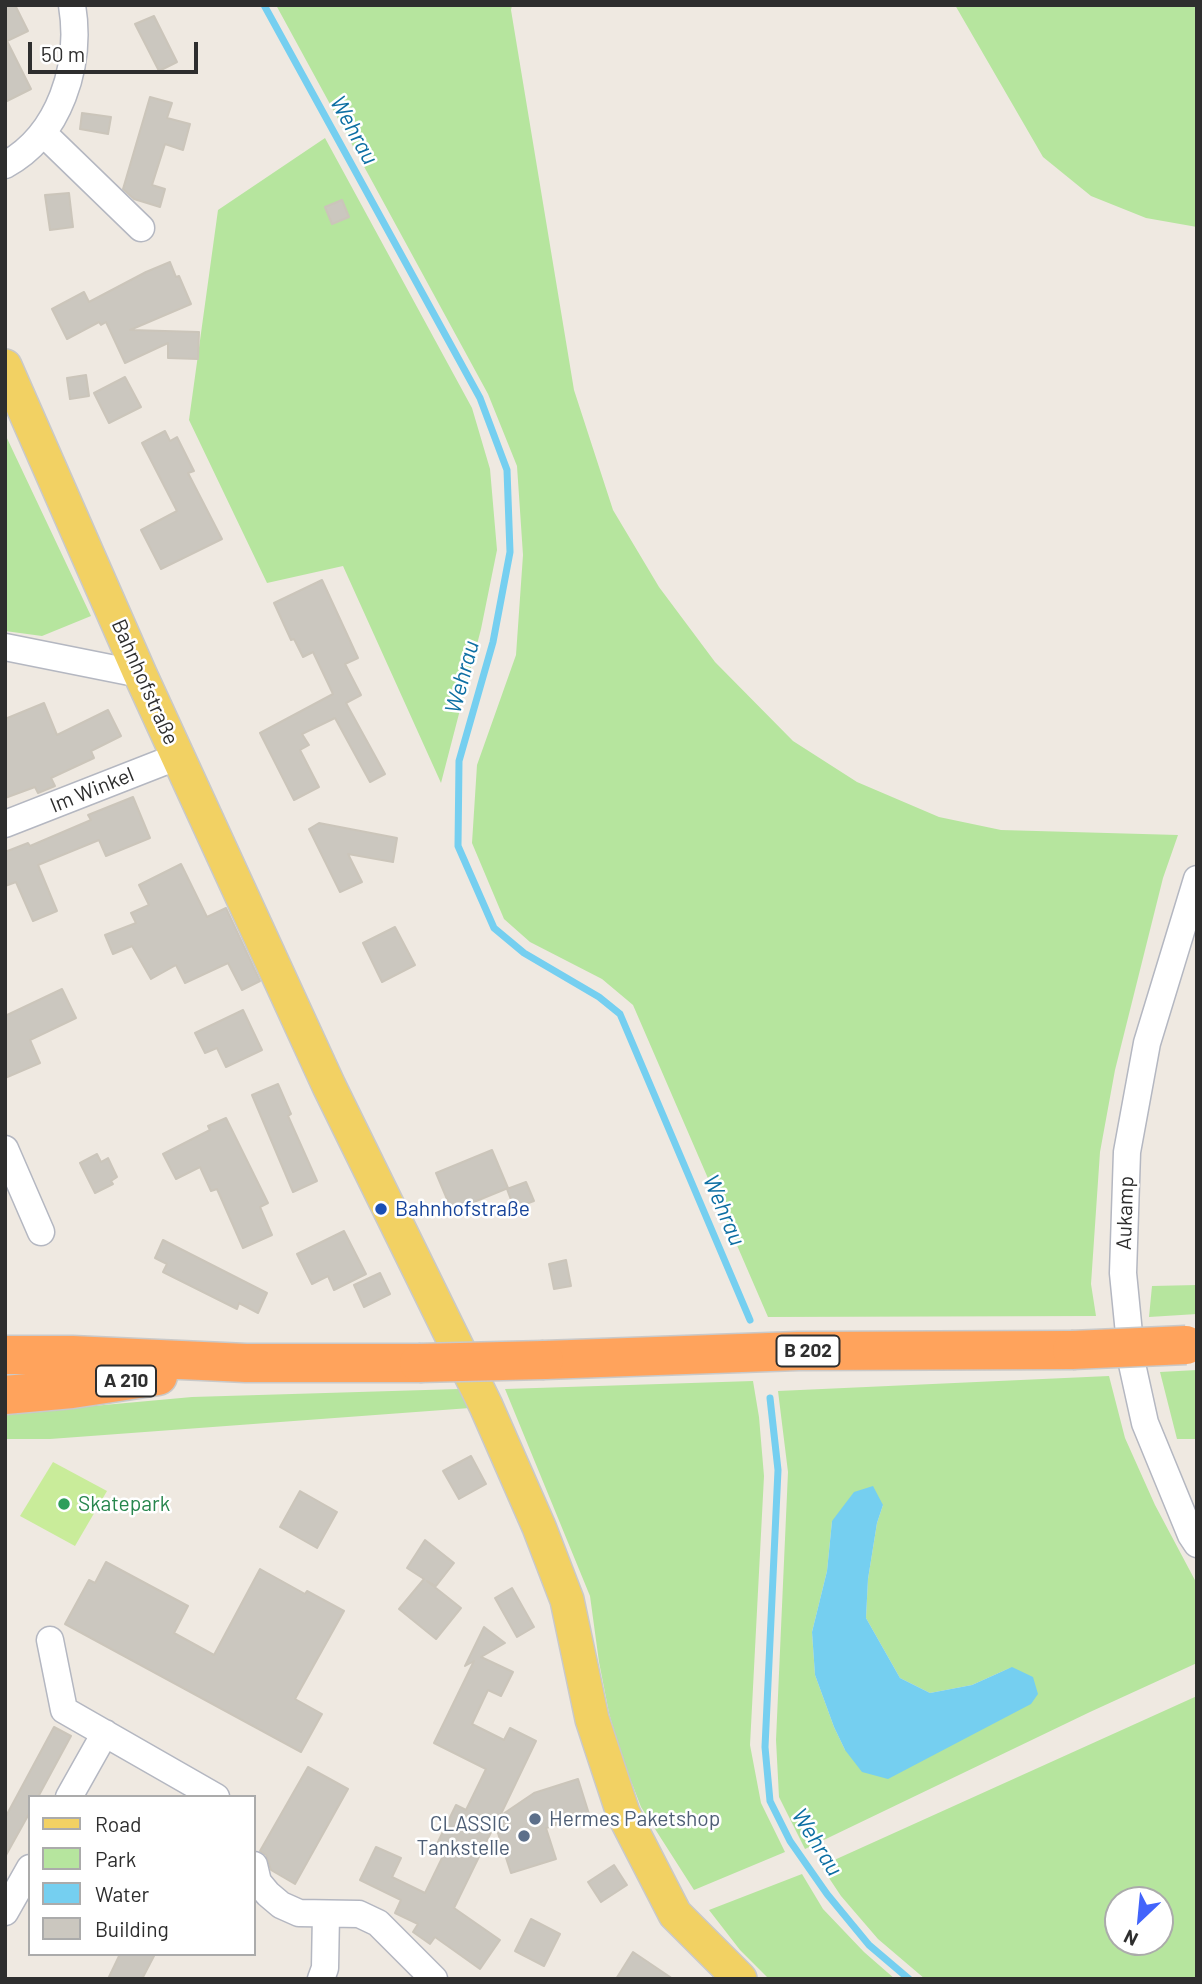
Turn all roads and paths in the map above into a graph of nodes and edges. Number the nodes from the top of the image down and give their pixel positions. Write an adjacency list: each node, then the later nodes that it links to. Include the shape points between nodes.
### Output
1 (72, 5): 2 (street, via 73,52 66,90)
2 (43, 133): 3 (street, via 21,157); 4 (street)
3 (5, 165)
4 (141, 228)
5 (5, 366): 7 (main road, Bahnhofstraße)
6 (5, 648): 7 (street)
7 (140, 674): 8 (main road, Bahnhofstraße)
8 (179, 756): 9 (street, Im Winkel); 28 (main road, Bahnhofstraße, via 329,1086 486,1406 539,1527 567,1600 592,1719 623,1813 675,1914)
9 (5, 824)
10 (1197, 879): 17 (street, Aukamp, via 1147,1043 1127,1152 1123,1273 1132,1364 1145,1423)
11 (5, 1149): 12 (street)
12 (41, 1232)
13 (1192, 1344): 15 (highway, B 202, bridge, via 1072,1350)
14 (5, 1355): 15 (highway, A 210)
15 (246, 1363): 16 (highway, A 210)
16 (5, 1395)
17 (1197, 1544)
18 (50, 1640): 19 (street, via 64,1710)
19 (105, 1733): 20 (street); 21 (street)
20 (70, 1795)
21 (213, 1795)
22 (28, 1872): 24 (street)
23 (256, 1874): 25 (street, via 258,1882 281,1905 299,1913)
24 (5, 1912)
25 (326, 1914): 26 (street); 27 (street, via 359,1914 379,1923)
26 (321, 1979)
27 (435, 1979)
28 (740, 1979)

